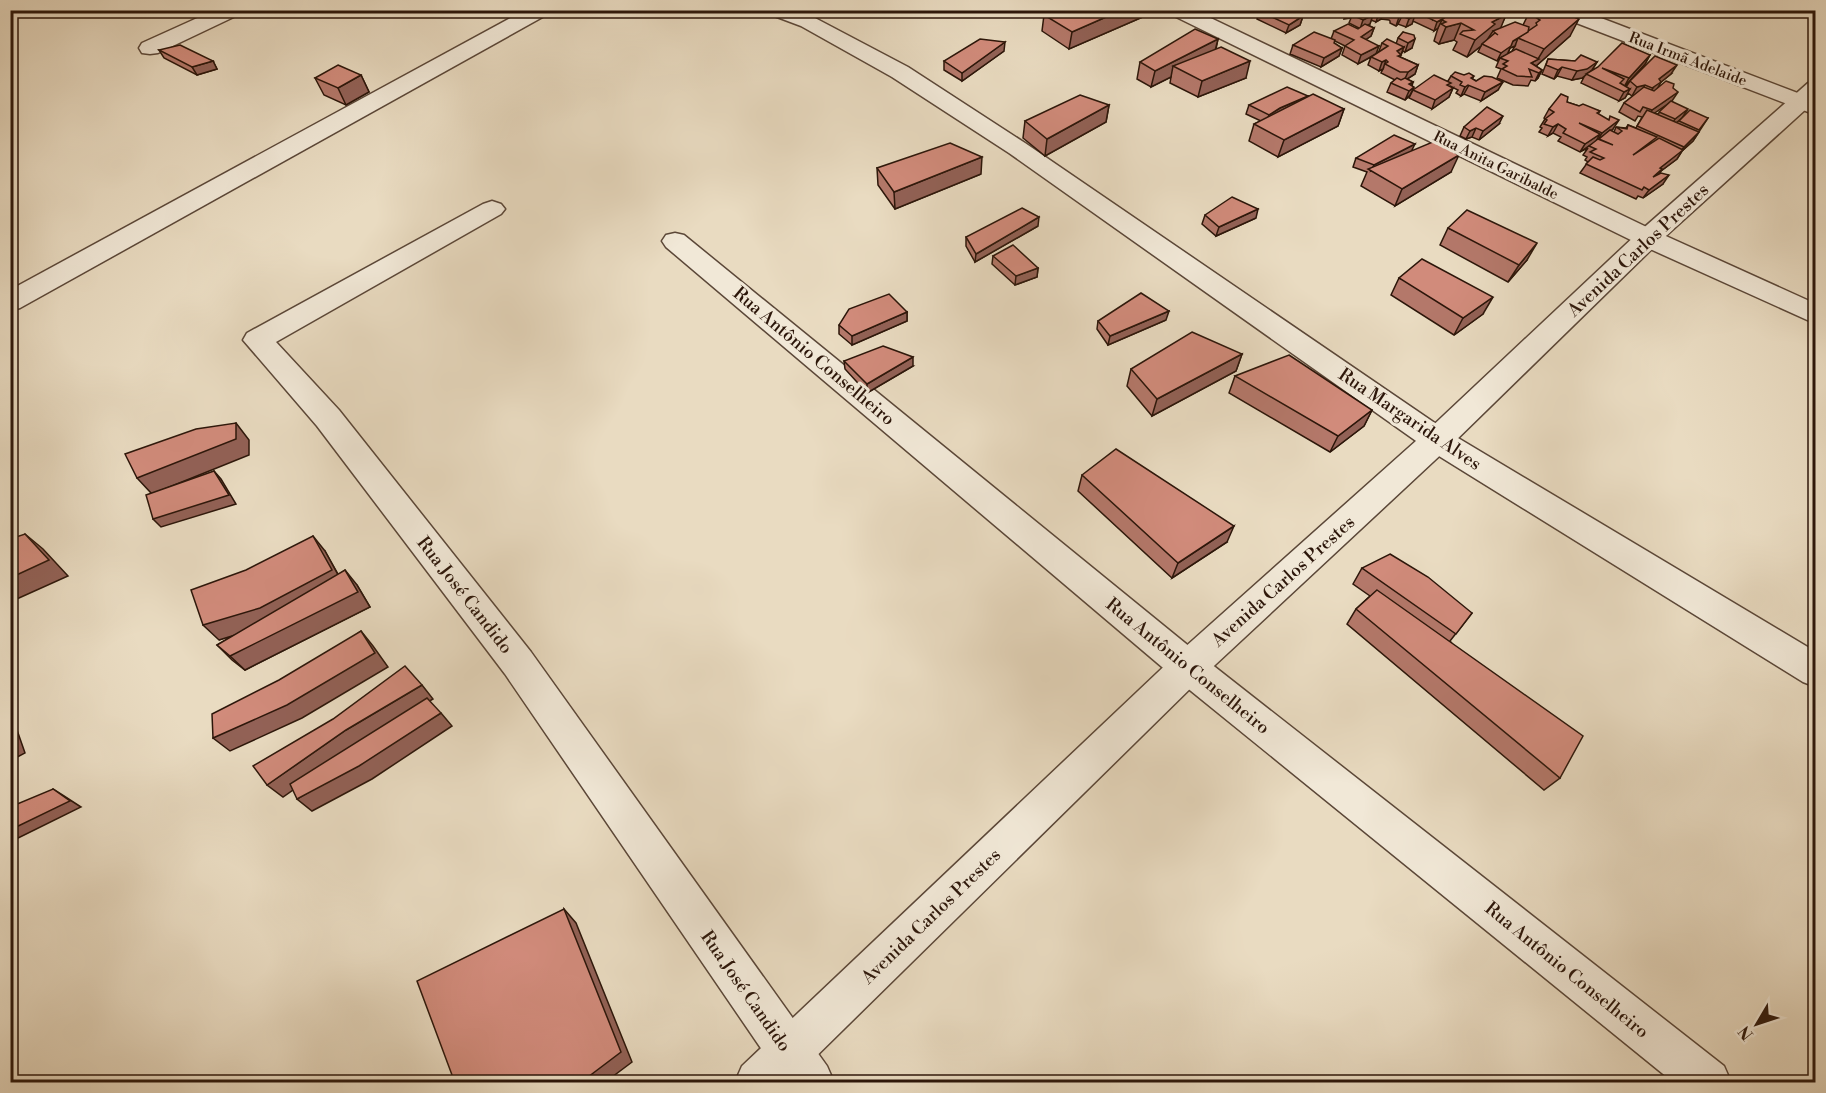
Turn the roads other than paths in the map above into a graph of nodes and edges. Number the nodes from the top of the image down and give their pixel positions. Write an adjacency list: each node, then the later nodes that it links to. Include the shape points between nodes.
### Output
1 (233, 10): 6 (street)
2 (541, 10): 11 (street)
3 (776, 10): 13 (street, Rua Margarida Alves, via 808,22 900,72 1017,148)
4 (1177, 10): 9 (street, Rua Anita Garibalde)
5 (1560, 10): 7 (street, Rua Irmã Adelaide)
6 (150, 48)
7 (1810, 99): 9 (street, Avenida Carlos Prestes)
8 (492, 209): 16 (street, Rua José Candido, via 257,340 328,418 518,663)
9 (1647, 238): 12 (street, Rua Anita Garibalde); 13 (street, Avenida Carlos Prestes)
10 (675, 241): 14 (street, Rua Antônio Conselheiro)
11 (10, 302)
12 (1815, 315)
13 (1437, 440): 14 (street, Avenida Carlos Prestes); 15 (street, Rua Margarida Alves)
14 (1188, 667): 16 (street, Avenida Carlos Prestes); 19 (street, Rua Antônio Conselheiro)
15 (1815, 670)
16 (789, 1053): 17 (street, Avenida Carlos Prestes); 18 (street, Rua José Candido)
17 (758, 1083)
18 (811, 1083)
19 (1708, 1083)

